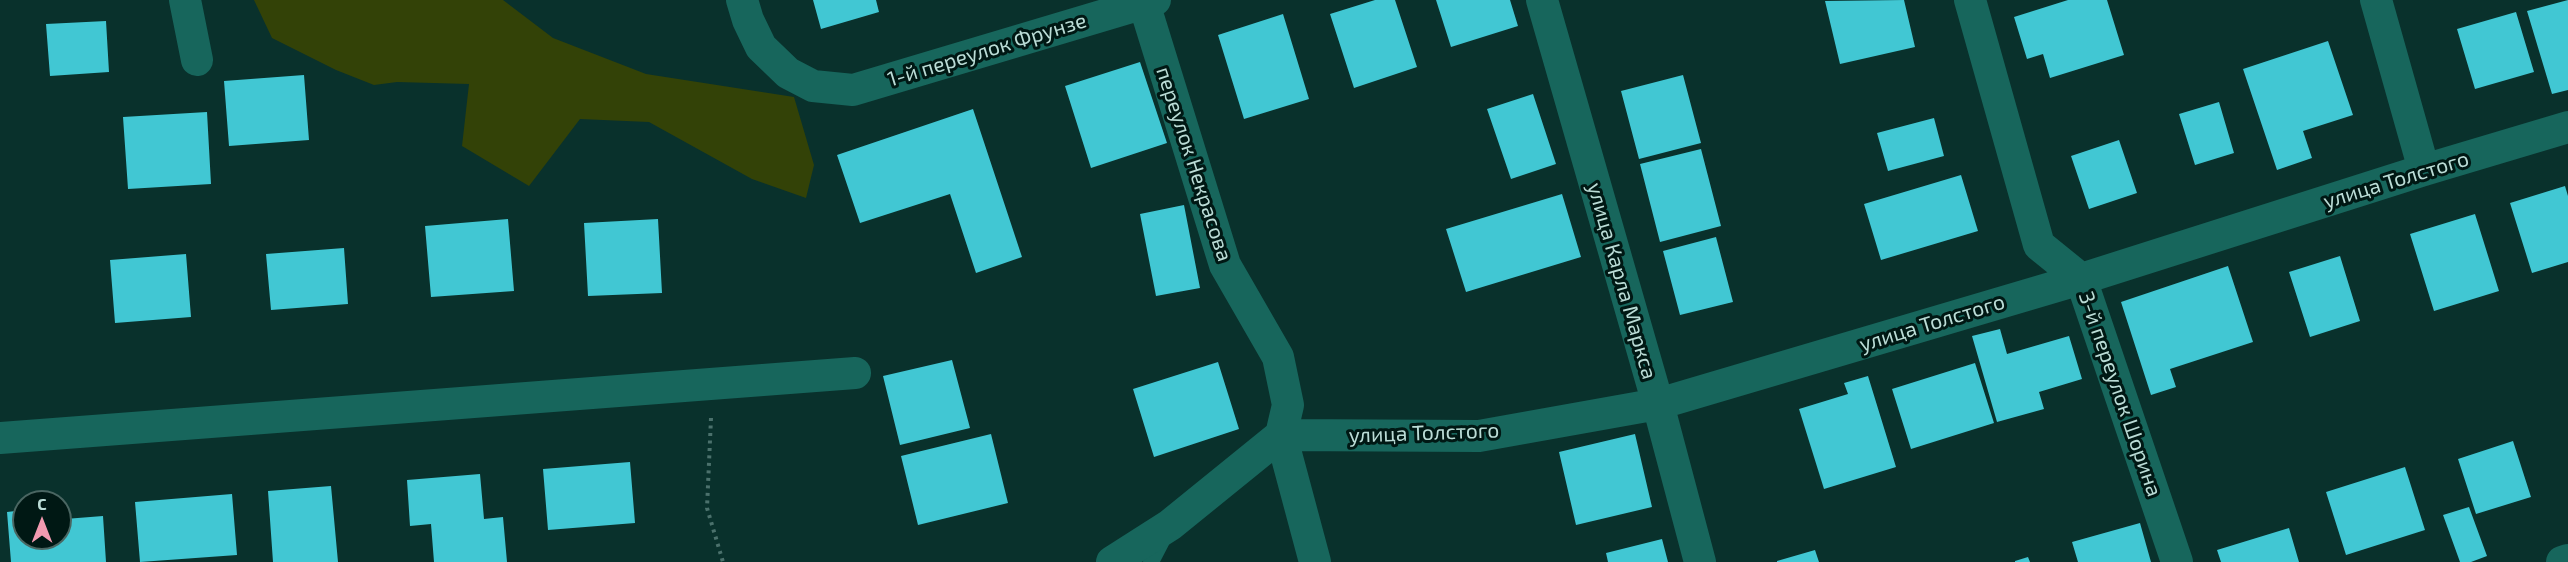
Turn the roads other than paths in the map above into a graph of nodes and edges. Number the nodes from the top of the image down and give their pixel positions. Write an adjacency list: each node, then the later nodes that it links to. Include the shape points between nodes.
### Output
1 (185, 0): 7 (street)
2 (742, 0): 6 (street, 1-й переулок Фрунзе, via 761,47 788,74 813,86 853,90)
3 (1542, 0): 12 (street, улица Карла Маркса)
4 (1970, 0): 10 (street, 3-й переулок Шорина, via 2039,246)
5 (2376, 0): 9 (street)
6 (1147, 1): 13 (street, переулок Некрасова, via 1225,265 1278,357 1288,405)
7 (197, 60)
8 (2568, 127): 9 (street, улица Толстого)
9 (2424, 170): 10 (street, улица Толстого)
10 (2081, 279): 12 (street, улица Толстого); 21 (street, 3-й переулок Шорина)
11 (855, 373): 14 (street)
12 (1658, 404): 13 (street, улица Толстого, via 1479,436); 20 (street, улица Карла Маркса)
13 (1281, 435): 15 (street); 19 (street, переулок Некрасова)
14 (0, 438)
15 (1170, 525): 17 (street); 18 (lane)
16 (2568, 560): 22 (street)
17 (1112, 562)
18 (1151, 562)
19 (1315, 562)
20 (1700, 562)
21 (2177, 562)
22 (2562, 562)

